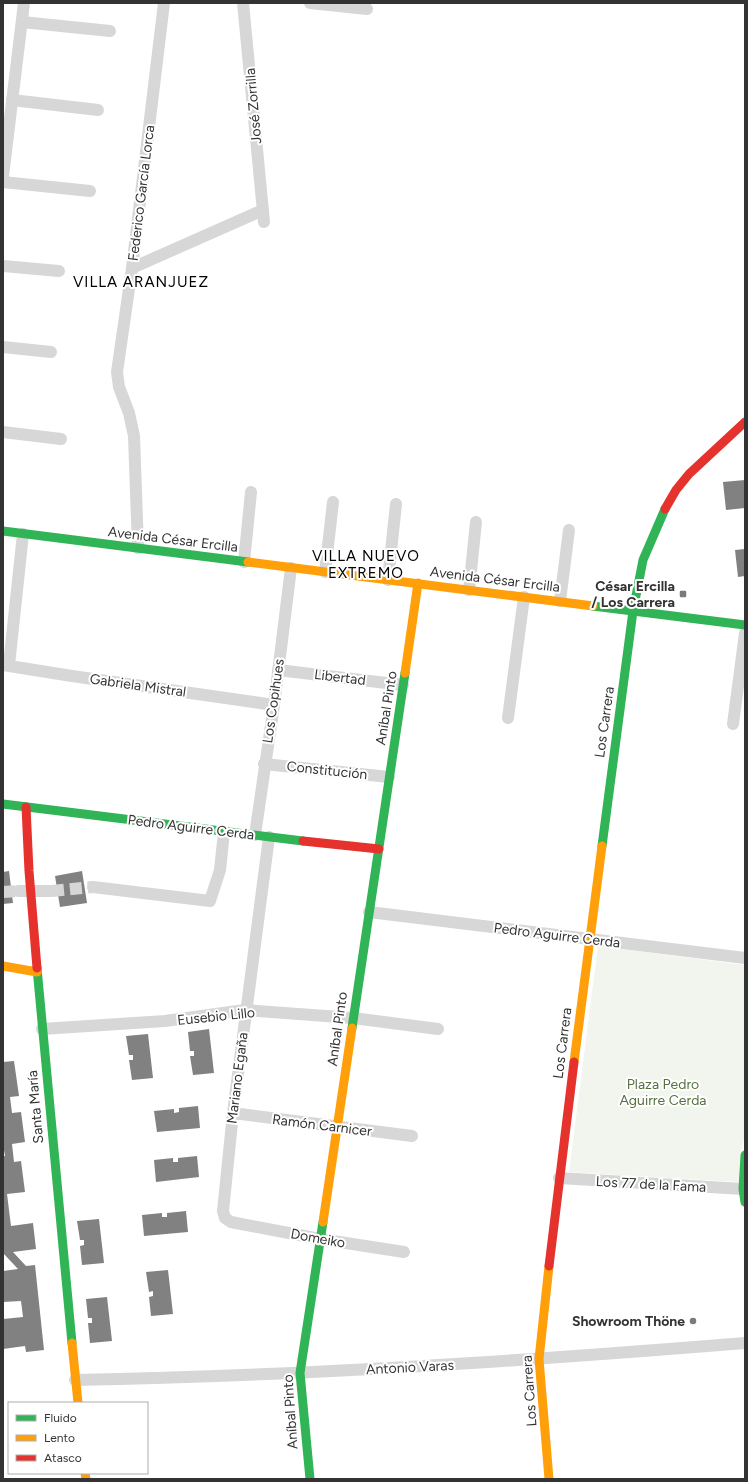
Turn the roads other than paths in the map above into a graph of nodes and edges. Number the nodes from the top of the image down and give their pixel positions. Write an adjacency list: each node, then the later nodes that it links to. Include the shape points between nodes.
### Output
1 (24, 3): 6 (street)
2 (164, 3): 14 (street, Federico García Lorca)
3 (243, 3): 14 (street, José Zorrilla, via 263,216)
4 (310, 3): 5 (street)
5 (367, 10)
6 (22, 22): 7 (street); 8 (street)
7 (110, 31)
8 (12, 100): 9 (street); 10 (street)
9 (98, 110)
10 (3, 171)
11 (3, 182): 12 (street)
12 (90, 191)
13 (3, 266): 15 (street)
14 (132, 268): 28 (street, Federico García Lorca, via 117,372 134,436)
15 (59, 270)
16 (3, 347): 17 (street)
17 (50, 352)
18 (745, 422): 37 (street, Los Carrera, via 689,474 676,490 643,560)
19 (3, 432): 20 (street)
20 (61, 439)
21 (251, 492): 29 (street)
22 (333, 502): 31 (street)
23 (396, 504): 32 (street)
24 (476, 522): 34 (street)
25 (569, 530): 36 (street)
26 (3, 531): 27 (street, Avenida César Ercilla)
27 (23, 534): 28 (street, Avenida César Ercilla); 40 (street)
28 (138, 548): 29 (street, Avenida César Ercilla)
29 (244, 562): 30 (street, Avenida César Ercilla)
30 (291, 568): 31 (street, Avenida César Ercilla); 41 (street, Los Copihues)
31 (325, 572): 32 (street, Avenida César Ercilla)
32 (388, 580): 33 (street, Avenida César Ercilla)
33 (418, 584): 34 (street, Avenida César Ercilla); 42 (street, Aníbal Pinto)
34 (469, 590): 35 (street, Avenida César Ercilla)
35 (524, 597): 36 (street, Avenida César Ercilla); 44 (street)
36 (560, 601): 37 (street, Avenida César Ercilla)
37 (633, 611): 38 (street, Avenida César Ercilla); 59 (street, Los Carrera)
38 (745, 625)
39 (745, 633): 45 (street)
40 (6, 665): 43 (street, Gabriela Mistral)
41 (278, 670): 42 (street, Libertad); 43 (street, Los Copihues)
42 (403, 685): 47 (street, Aníbal Pinto)
43 (274, 705): 46 (street, Los Copihues)
44 (508, 718)
45 (733, 724)
46 (264, 764): 47 (street, Constitución); 51 (street, Los Copihues)
47 (389, 777): 53 (street, Aníbal Pinto)
48 (3, 804): 49 (street, Pedro Aguirre Cerda)
49 (26, 807): 50 (street, Pedro Aguirre Cerda); 55 (street, Santa María)
50 (224, 832): 51 (street, Pedro Aguirre Cerda); 54 (street, via 220,870 210,901)
51 (255, 835): 52 (street, Pedro Aguirre Cerda)
52 (269, 837): 53 (street, Pedro Aguirre Cerda); 63 (street, Mariano Egaña)
53 (379, 849): 58 (street, Aníbal Pinto)
54 (93, 887)
55 (31, 890): 56 (street); 57 (street); 62 (street, Santa María)
56 (18, 891)
57 (52, 891)
58 (369, 912): 59 (street, Pedro Aguirre Cerda); 64 (street, Aníbal Pinto)
59 (589, 939): 60 (street, Pedro Aguirre Cerda); 71 (street, Los Carrera)
60 (745, 958)
61 (3, 966): 62 (street)
62 (37, 972): 65 (street, Santa María)
63 (246, 1010): 64 (street, Eusebio Lillo); 65 (street, Eusebio Lillo, via 165,1021); 67 (street, Mariano Egaña)
64 (353, 1018): 66 (street, Eusebio Lillo); 68 (street, Aníbal Pinto)
65 (42, 1029): 80 (street, Santa María)
66 (438, 1029)
67 (233, 1113): 68 (street, Ramón Carnicer); 74 (street, Mariano Egaña, via 223,1211)
68 (337, 1127): 69 (street, Ramón Carnicer); 75 (street, Aníbal Pinto)
69 (412, 1136)
70 (745, 1155): 72 (street)
71 (559, 1178): 72 (street, Los 77 de la Fama); 78 (street, Los Carrera)
72 (743, 1189): 73 (street)
73 (745, 1202)
74 (231, 1222): 75 (street, Domeiko)
75 (320, 1239): 76 (street, Domeiko); 79 (street, Aníbal Pinto)
76 (404, 1252)
77 (745, 1343): 78 (street, Antonio Varas)
78 (539, 1359): 79 (street, Antonio Varas); 83 (street, Los Carrera)
79 (300, 1373): 80 (street, Antonio Varas); 82 (street, Aníbal Pinto)
80 (75, 1380): 81 (street, Santa María)
81 (78, 1402)
82 (310, 1479)
83 (550, 1479)

